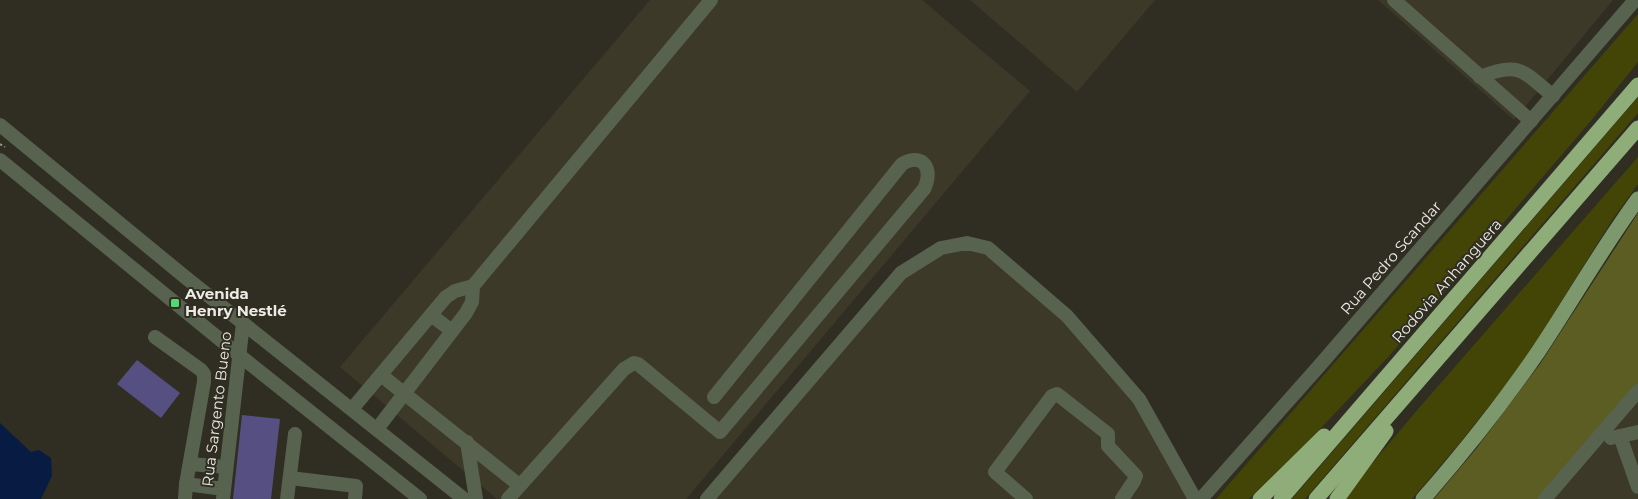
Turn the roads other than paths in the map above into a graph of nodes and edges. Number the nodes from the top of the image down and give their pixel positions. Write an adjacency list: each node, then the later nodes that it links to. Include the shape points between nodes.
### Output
1 (711, 0): 12 (street)
2 (1394, 0): 4 (street)
3 (1635, 0): 6 (street, Rua Pedro Scandar)
4 (1480, 77): 6 (street, via 1515,68); 7 (street)
5 (1638, 85): 18 (highway, Rodovia Anhanguera)
6 (1552, 96): 7 (street, Rua Pedro Scandar)
7 (1531, 121): 49 (street, Rua Pedro Scandar)
8 (0, 125): 14 (street)
9 (1638, 128): 19 (highway)
10 (0, 160): 17 (street)
11 (1638, 199): 54 (main road, via 1537,352 1464,452)
12 (473, 286): 13 (street, via 446,297); 15 (street, via 472,302)
13 (431, 315): 15 (street); 20 (street)
14 (243, 323): 17 (street, Rua Sargento Bueno); 24 (street)
15 (452, 331): 22 (street)
16 (155, 337): 31 (street, via 204,374)
17 (238, 355): 32 (street, Rua Sargento Bueno); 41 (street)
18 (1403, 358): 50 (highway); 51 (highway, Rodovia Anhanguera)
19 (1440, 358): 52 (highway); 53 (highway)
20 (381, 374): 22 (street); 24 (street)
21 (1638, 391): 29 (street)
22 (404, 393): 25 (street); 30 (street)
23 (714, 397): 35 (street, via 902,164 918,160 925,165 929,180 924,188 720,432 634,363 624,369)
24 (352, 409): 25 (street)
25 (377, 429): 42 (street)
26 (1638, 432): 28 (street)
27 (295, 434): 33 (street)
28 (1620, 436): 29 (street); 36 (street)
29 (1596, 440): 55 (street)
30 (467, 442): 35 (street); 43 (street)
31 (190, 464): 32 (street); 34 (street)
32 (226, 467): 37 (street, Rua Sargento Bueno)
33 (290, 478): 39 (street); 40 (street, via 356,486)
34 (186, 484): 37 (street); 38 (street)
35 (519, 485): 44 (street)
36 (1638, 487)
37 (223, 494)
38 (185, 499)
39 (287, 499)
40 (355, 499)
41 (420, 499)
42 (464, 499)
43 (476, 499)
44 (508, 499)
45 (707, 499): 48 (street, via 901,273 940,248 967,243 988,248 1067,316 1116,371 1139,399)
46 (1026, 499): 47 (street, via 995,472 1052,396 1057,394 1108,434 1108,446 1136,476)
47 (1122, 499)
48 (1195, 499)
49 (1201, 499)
50 (1260, 499)
51 (1281, 499)
52 (1316, 499)
53 (1337, 499)
54 (1423, 499)
55 (1545, 499)

